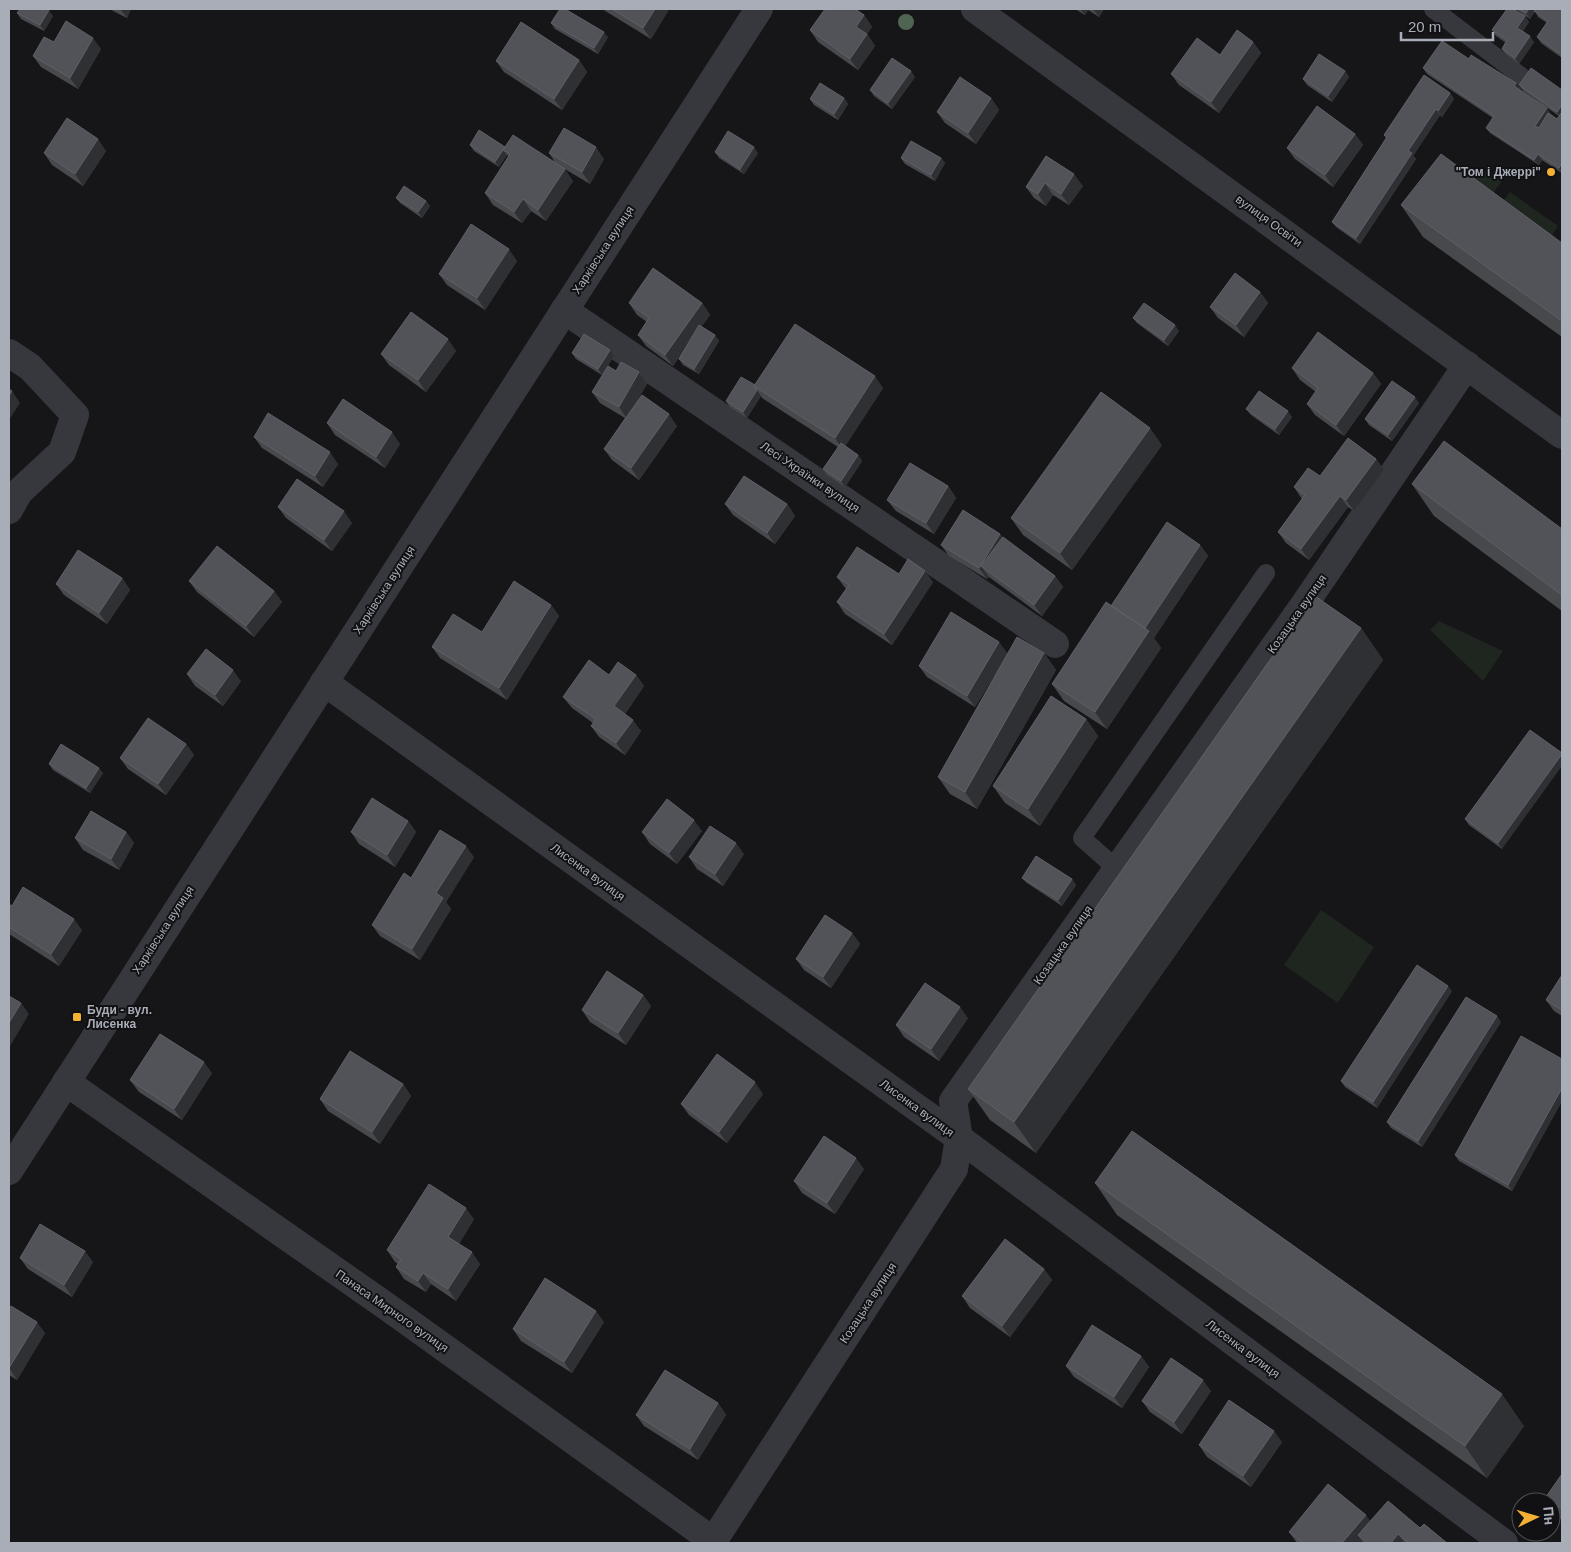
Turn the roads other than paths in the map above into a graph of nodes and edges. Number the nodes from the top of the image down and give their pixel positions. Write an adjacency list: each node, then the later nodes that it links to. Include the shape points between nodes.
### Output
1 (759, 9): 5 (street, Харківська вулиця)
2 (975, 9): 7 (street, вулиця Освіти)
3 (1434, 9): 4 (lane)
4 (1521, 76)
5 (564, 310): 11 (street, Лесі Українки вулиця); 12 (street, Харківська вулиця)
6 (9, 353): 9 (street, via 30,367 75,415 62,452 18,492)
7 (1467, 365): 8 (street, вулиця Освіти); 13 (street, Козацька вулиця, via 1306,602)
8 (1562, 435)
9 (9, 510)
10 (1266, 573): 13 (lane, via 1082,838)
11 (1055, 644)
12 (324, 682): 14 (street, Харківська вулиця); 15 (street, Лисенка вулиця)
13 (1117, 869): 15 (street, Козацька вулиця, via 953,1101)
14 (66, 1082): 16 (street, Харківська вулиця); 17 (street, Панаса Мирного вулиця, via 386,1306)
15 (959, 1138): 17 (street, Козацька вулиця, via 954,1169); 18 (street, Лисенка вулиця)
16 (11, 1163)
17 (714, 1543)
18 (1504, 1543)

